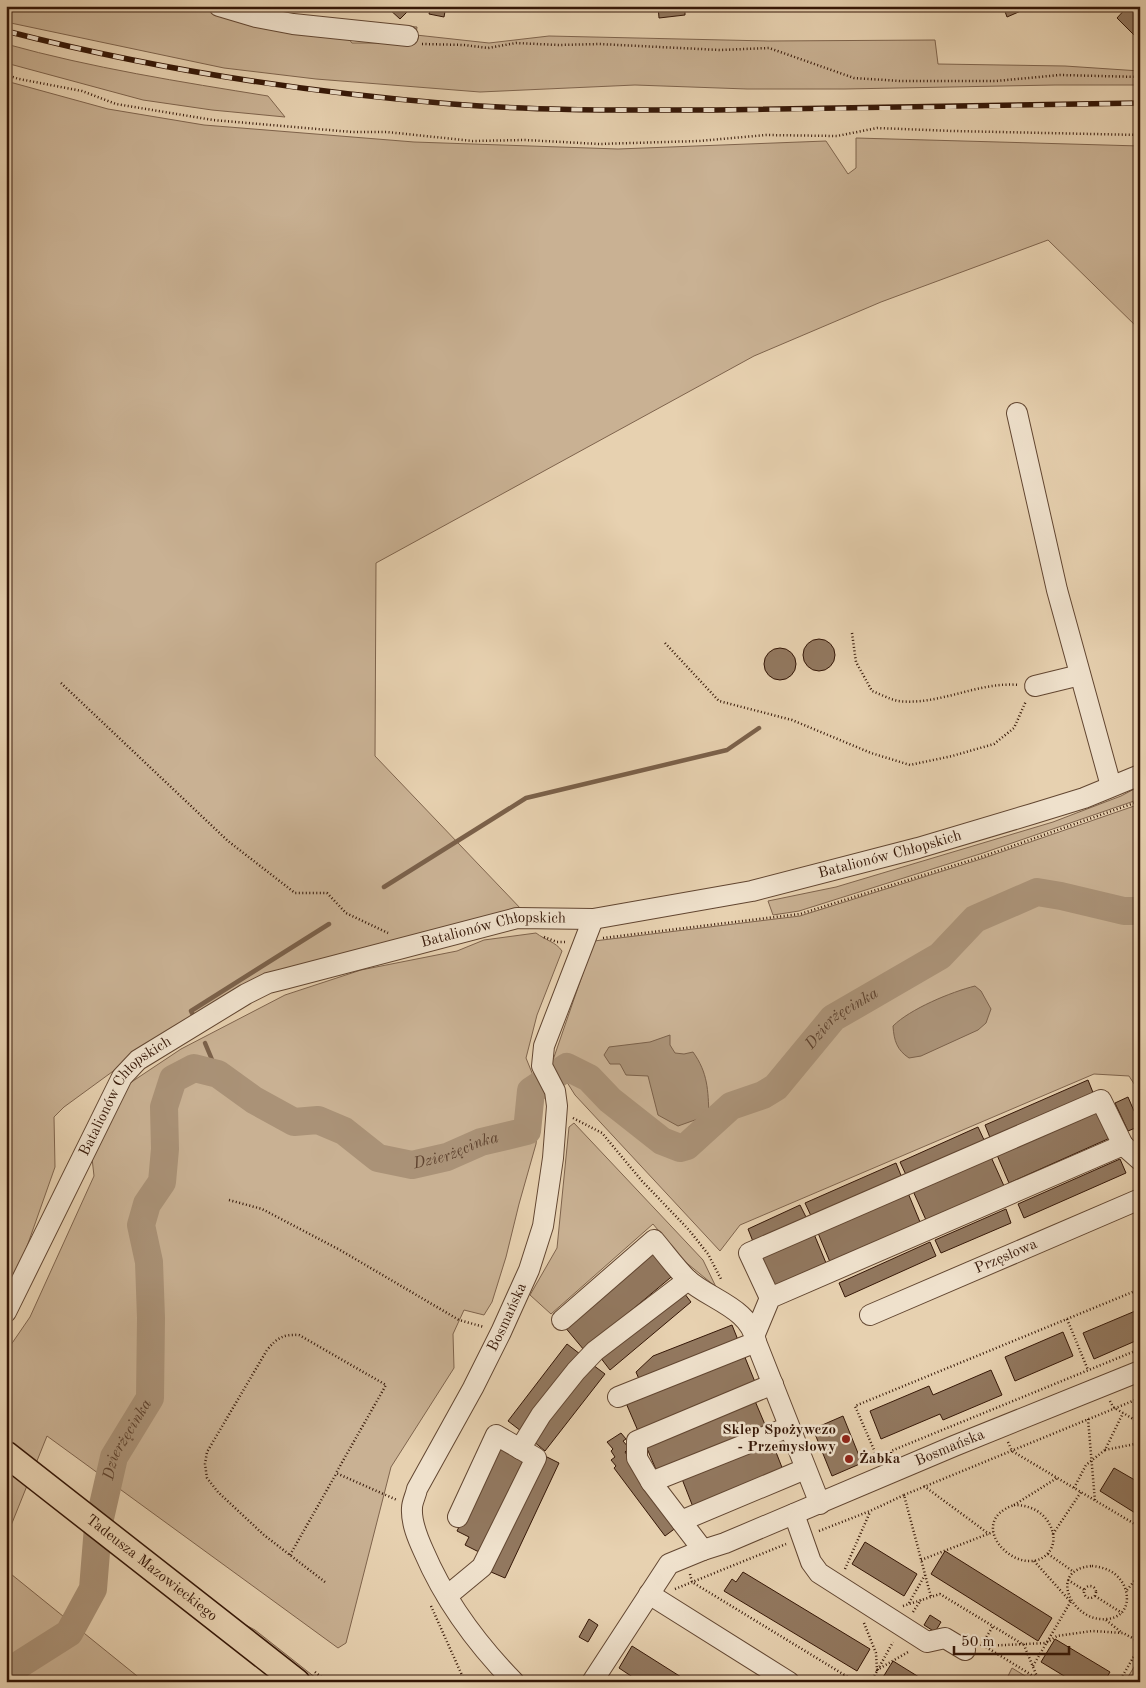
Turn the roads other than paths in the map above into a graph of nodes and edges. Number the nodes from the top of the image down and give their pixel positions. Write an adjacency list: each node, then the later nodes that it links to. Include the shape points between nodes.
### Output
1 (218, 6): 2 (street, via 293,24)
2 (408, 36)
3 (1017, 413): 4 (street, via 1057,590)
4 (1080, 674): 5 (street); 7 (street)
5 (1035, 686)
6 (1140, 774): 7 (street, Batalionów Chłopskich)
7 (1112, 786): 8 (street, Batalionów Chłopskich, via 937,842 752,891)
8 (593, 919): 14 (street, Batalionów Chłopskich, via 517,918 276,981 257,988 138,1060 116,1085); 31 (street, Bosmańska, via 544,1046 542,1066 555,1091 557,1106 543,1226 529,1270 501,1332 417,1489 412,1507 418,1539)
9 (1123, 1146): 10 (street); 13 (street); 13 (street, via 1101,1100 749,1253)
10 (1140, 1160)
11 (1140, 1199): 15 (street, Przęsłowa)
12 (688, 1280): 16 (street, via 654,1240); 17 (street, via 731,1306); 22 (street, via 595,1350 541,1415)
13 (770, 1298): 17 (street)
14 (6, 1312)
15 (870, 1315)
16 (562, 1320)
17 (755, 1338): 19 (street); 20 (street)
18 (1140, 1371): 26 (street, Bosmańska)
19 (773, 1384): 21 (street); 25 (street, via 637,1441 636,1458)
20 (618, 1397)
21 (789, 1427): 24 (street); 25 (street)
22 (520, 1449): 28 (street, via 496,1435); 31 (street, via 536,1458 528,1475 482,1567)
23 (6, 1454): 34 (main road, Tadeusza Mazowieckiego)
24 (805, 1469): 26 (street); 29 (street)
25 (651, 1482): 29 (street)
26 (820, 1504): 27 (street, Bosmańska)
27 (794, 1514): 30 (street, Bosmańska); 33 (street, via 810,1562 819,1573 927,1642 945,1638)
28 (458, 1517)
29 (681, 1521): 30 (street)
30 (695, 1553): 32 (street, Bosmańska, via 669,1564)
31 (447, 1596): 35 (street, Bosmańska, via 460,1619)
32 (654, 1597): 36 (street, Bosmańska); 37 (street)
33 (975, 1648)
34 (297, 1682)
35 (514, 1682)
36 (592, 1682)
37 (789, 1682)

